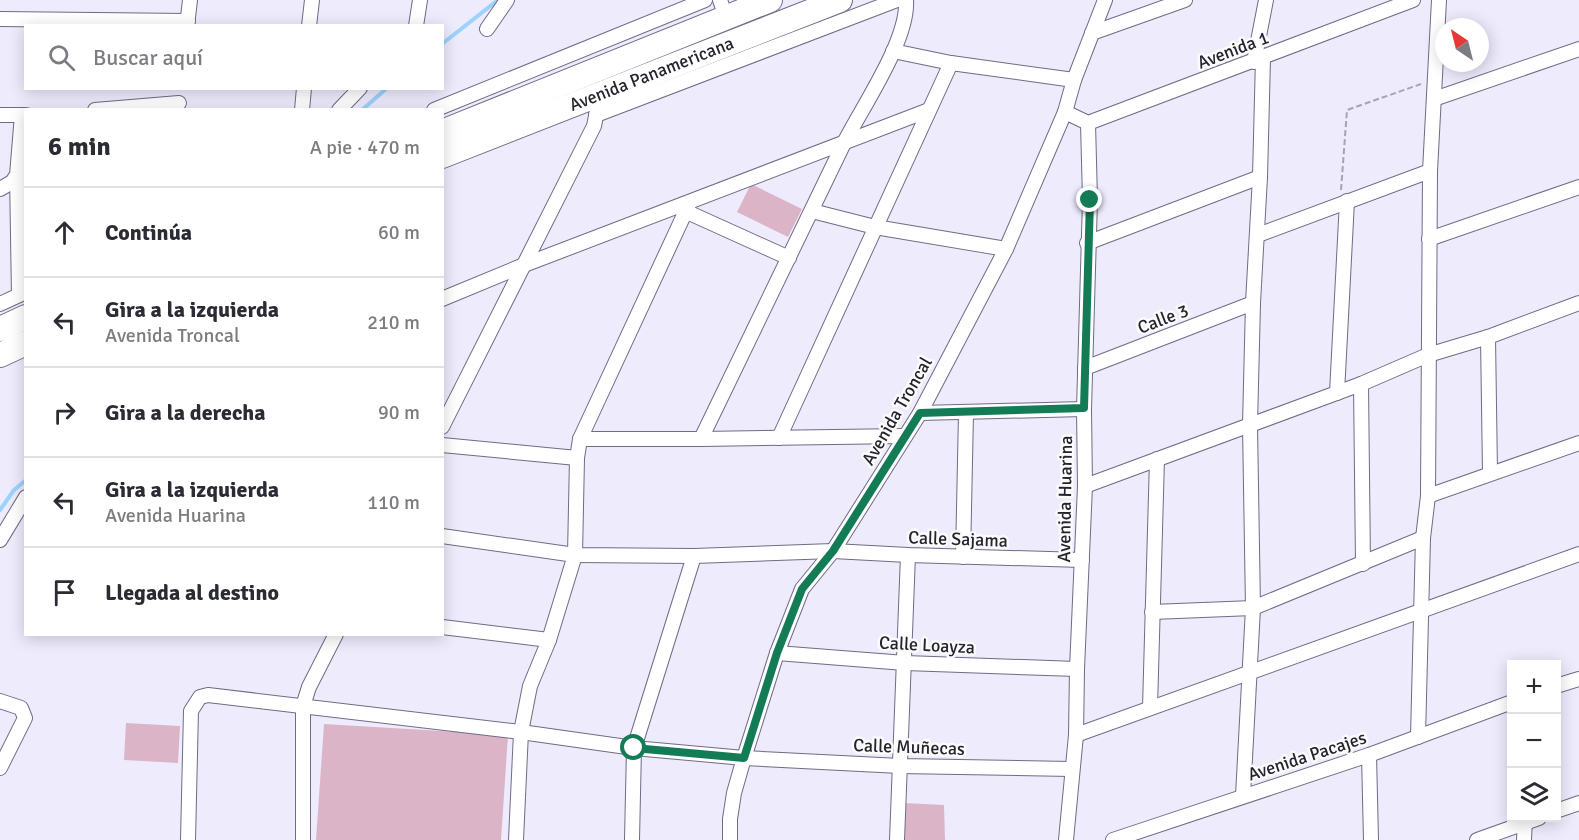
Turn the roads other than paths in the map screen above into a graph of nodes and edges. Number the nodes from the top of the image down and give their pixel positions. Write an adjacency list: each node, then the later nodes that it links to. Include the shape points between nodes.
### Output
1 (190, 0): 17 (street)
2 (312, 0): 18 (street)
3 (420, 0): 19 (street)
4 (507, 0): 20 (street)
5 (705, 0): 36 (street)
6 (770, 0): 15 (highway, Avenida Panamericana)
7 (840, 0): 32 (highway, Avenida Panamericana)
8 (897, 0): 32 (street)
9 (906, 0): 23 (street, via 904,22)
10 (1105, 0): 21 (street, Avenida Troncal)
11 (1185, 0): 21 (street)
12 (1266, 0): 24 (street)
13 (1413, 0): 24 (street, Avenida 1)
14 (1439, 0): 30 (street)
15 (723, 9): 42 (highway, Avenida Panamericana)
16 (0, 19): 17 (street)
17 (187, 23)
18 (309, 24)
19 (416, 24)
20 (487, 29)
21 (1092, 33): 26 (street, Avenida Troncal)
22 (1579, 49): 30 (street)
23 (893, 51): 25 (street); 43 (street)
24 (1259, 60): 41 (street, Avenida 1); 48 (street)
25 (951, 63): 26 (street); 37 (street)
26 (1074, 80): 38 (street, Avenida Troncal)
27 (180, 90): 31 (street)
28 (304, 90): 34 (street)
29 (358, 90): 35 (street)
30 (1434, 99): 46 (street)
31 (178, 106): 33 (street)
32 (595, 107): 44 (highway, Avenida Panamericana); 60 (street, via 594,126)
33 (136, 108)
34 (302, 108)
35 (341, 108)
36 (439, 108)
37 (929, 110): 43 (street); 54 (street)
38 (1065, 112): 41 (street); 58 (street, Avenida Troncal)
39 (0, 115): 40 (street)
40 (24, 115): 47 (street)
41 (1088, 123): 57 (street, Avenida Huarina)
42 (444, 131)
43 (844, 143): 52 (street); 53 (street)
44 (453, 152): 45 (street, Avenida Panamericana)
45 (444, 164)
46 (1430, 171): 51 (street); 56 (street)
47 (17, 175): 50 (street); 62 (street)
48 (1260, 177): 55 (street); 57 (street)
49 (1579, 187): 56 (street)
50 (0, 189)
51 (1343, 203): 55 (street); 73 (street)
52 (687, 206): 59 (street); 60 (street); 81 (street)
53 (812, 211): 54 (street); 59 (street)
54 (875, 227): 58 (street); 80 (street)
55 (1258, 235): 63 (street)
56 (1430, 240): 70 (street)
57 (1088, 243): 71 (street, Avenida Huarina)
58 (1006, 249): 75 (street, Avenida Troncal)
59 (789, 258): 82 (street)
60 (524, 265): 61 (street); 77 (street)
61 (444, 298)
62 (23, 302): 65 (street); 66 (highway)
63 (1253, 303): 71 (street, Calle 3); 78 (street)
64 (1579, 303): 67 (street)
65 (0, 304)
66 (0, 329)
67 (1488, 337): 70 (street); 87 (street)
68 (24, 344): 69 (highway)
69 (0, 355)
70 (1428, 355): 72 (street); 89 (street)
71 (1085, 368): 74 (street, Avenida Huarina)
72 (1361, 384): 73 (street); 101 (street)
73 (1337, 393): 78 (street)
74 (1084, 408): 76 (street); 88 (street, Avenida Huarina)
75 (920, 413): 76 (street); 79 (street, Avenida Troncal)
76 (966, 413): 99 (street)
77 (444, 423)
78 (1250, 425): 86 (street); 102 (street)
79 (904, 436): 80 (street); 94 (street, Avenida Troncal)
80 (779, 438): 82 (street)
81 (580, 439): 82 (street); 85 (street)
82 (701, 439)
83 (1579, 443): 87 (street)
84 (444, 445): 85 (street)
85 (577, 458): 96 (street)
86 (1157, 459): 88 (street); 103 (street)
87 (1490, 473): 89 (street)
88 (1085, 486): 100 (street, Avenida Huarina)
89 (1428, 496): 92 (street)
90 (24, 499): 93 (street)
91 (444, 536): 96 (street, Calle Sajama)
92 (1423, 538): 101 (street); 104 (street)
93 (0, 540)
94 (833, 551): 97 (street, Calle Sajama); 98 (street, Calle Sajama); 108 (street, Avenida Troncal, via 802,589)
95 (1579, 554): 104 (street)
96 (575, 555): 98 (street, Calle Sajama); 107 (street)
97 (909, 555): 99 (street, Calle Sajama); 109 (street)
98 (694, 556): 121 (street)
99 (963, 557): 100 (street, Calle Sajama)
100 (1082, 560): 110 (street, Avenida Huarina)
101 (1363, 564): 102 (street)
102 (1252, 608): 103 (street); 111 (street)
103 (1152, 612): 117 (street)
104 (1422, 612): 111 (street); 120 (street)
105 (444, 627): 107 (street)
106 (335, 636): 116 (street)
107 (549, 640): 118 (street, via 530,686)
108 (777, 653): 109 (street, Calle Loayza); 123 (street, Avenida Troncal)
109 (905, 663): 110 (street, Calle Loayza); 124 (street)
110 (1077, 669): 119 (street, Avenida Huarina)
111 (1250, 674): 117 (street); 127 (street)
112 (1579, 679): 113 (street)
113 (1561, 685)
114 (0, 701): 125 (street, via 21,708 25,718)
115 (1507, 704): 120 (street, Avenida Pacajes)
116 (303, 706): 118 (street, Calle Muñecas); 132 (street, Calle Muñecas, via 208,695 194,703); 133 (street)
117 (1150, 708): 119 (street)
118 (521, 732): 121 (street, Calle Muñecas); 134 (street)
119 (1076, 735): 126 (street, Avenida Huarina)
120 (1418, 737): 122 (street, Avenida Pacajes)
121 (634, 748): 123 (street, Calle Muñecas); 135 (street)
122 (1369, 755): 127 (street, Avenida Pacajes); 140 (street)
123 (744, 758): 124 (street, Calle Muñecas); 136 (street, Avenida Troncal, via 734,793)
124 (900, 766): 126 (street, Calle Muñecas); 137 (street)
125 (0, 768)
126 (1072, 769): 138 (street, Avenida Huarina)
127 (1243, 796): 139 (street, Avenida Pacajes)
128 (1579, 803): 129 (street)
129 (1561, 810)
130 (1520, 822): 141 (street)
131 (1525, 822): 142 (street)
132 (188, 840)
133 (303, 840)
134 (516, 840)
135 (632, 840)
136 (730, 840)
137 (897, 840)
138 (1066, 840)
139 (1113, 840)
140 (1371, 840)
141 (1477, 840)
142 (1524, 840)

